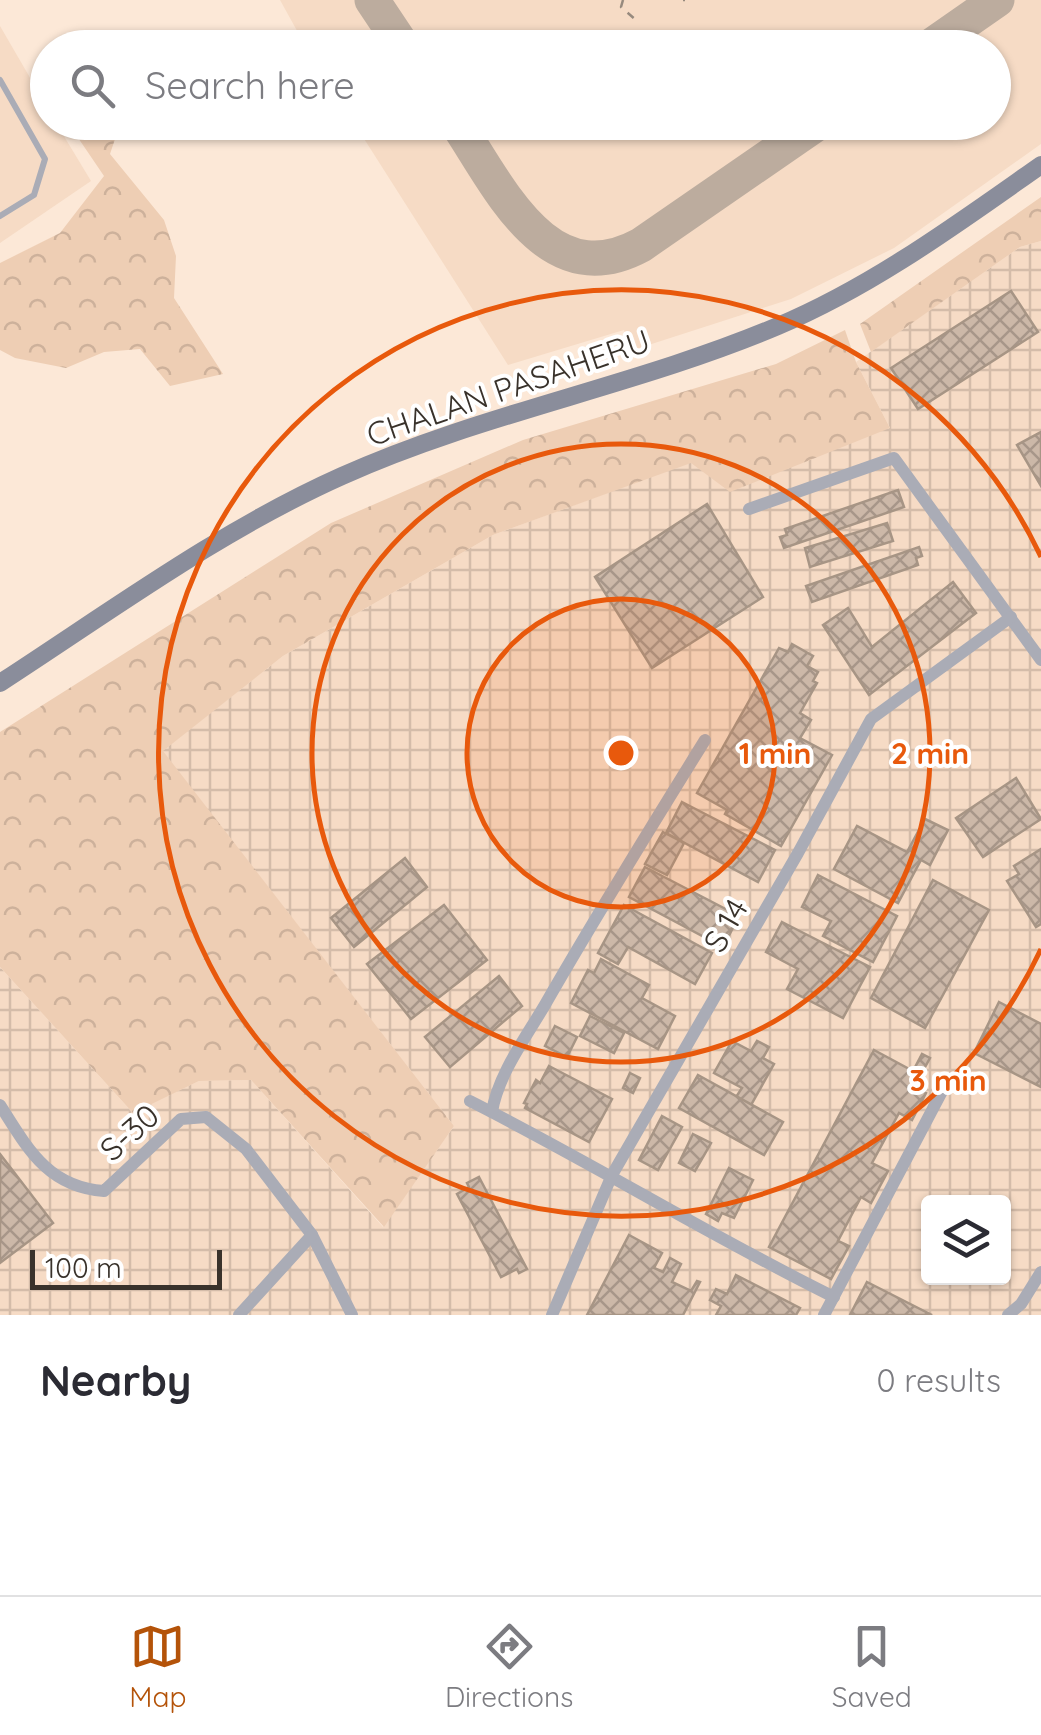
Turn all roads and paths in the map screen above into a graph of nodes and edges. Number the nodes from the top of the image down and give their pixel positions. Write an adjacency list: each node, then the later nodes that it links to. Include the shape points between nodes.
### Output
1 (623, 0): 2 (path, via 621,7)
2 (636, 20)
3 (0, 80): 4 (lane)
4 (30, 135)
5 (33, 140): 7 (lane, via 44,160 34,196)
6 (1041, 164): 11 (main road, CHALAN PASAHERU, via 878,275 776,327 450,434 307,492)
7 (0, 216)
8 (749, 509): 9 (street, via 894,458)
9 (1011, 617): 10 (street); 17 (street, S 14, via 871,719)
10 (1041, 660)
11 (0, 683)
12 (705, 740): 16 (street, via 588,930)
13 (947, 1082): 20 (street)
14 (470, 1101): 16 (street)
15 (0, 1105): 18 (street, S-30, via 34,1157 76,1189 104,1192 181,1120 206,1117 246,1148)
16 (492, 1112): 17 (street)
17 (612, 1175): 20 (street); 23 (street, S 14)
18 (312, 1235): 21 (street); 22 (street, S-30)
19 (1041, 1272): 25 (street)
20 (834, 1297): 24 (street)
21 (239, 1315)
22 (352, 1315)
23 (552, 1315)
24 (824, 1315)
25 (1008, 1315)

